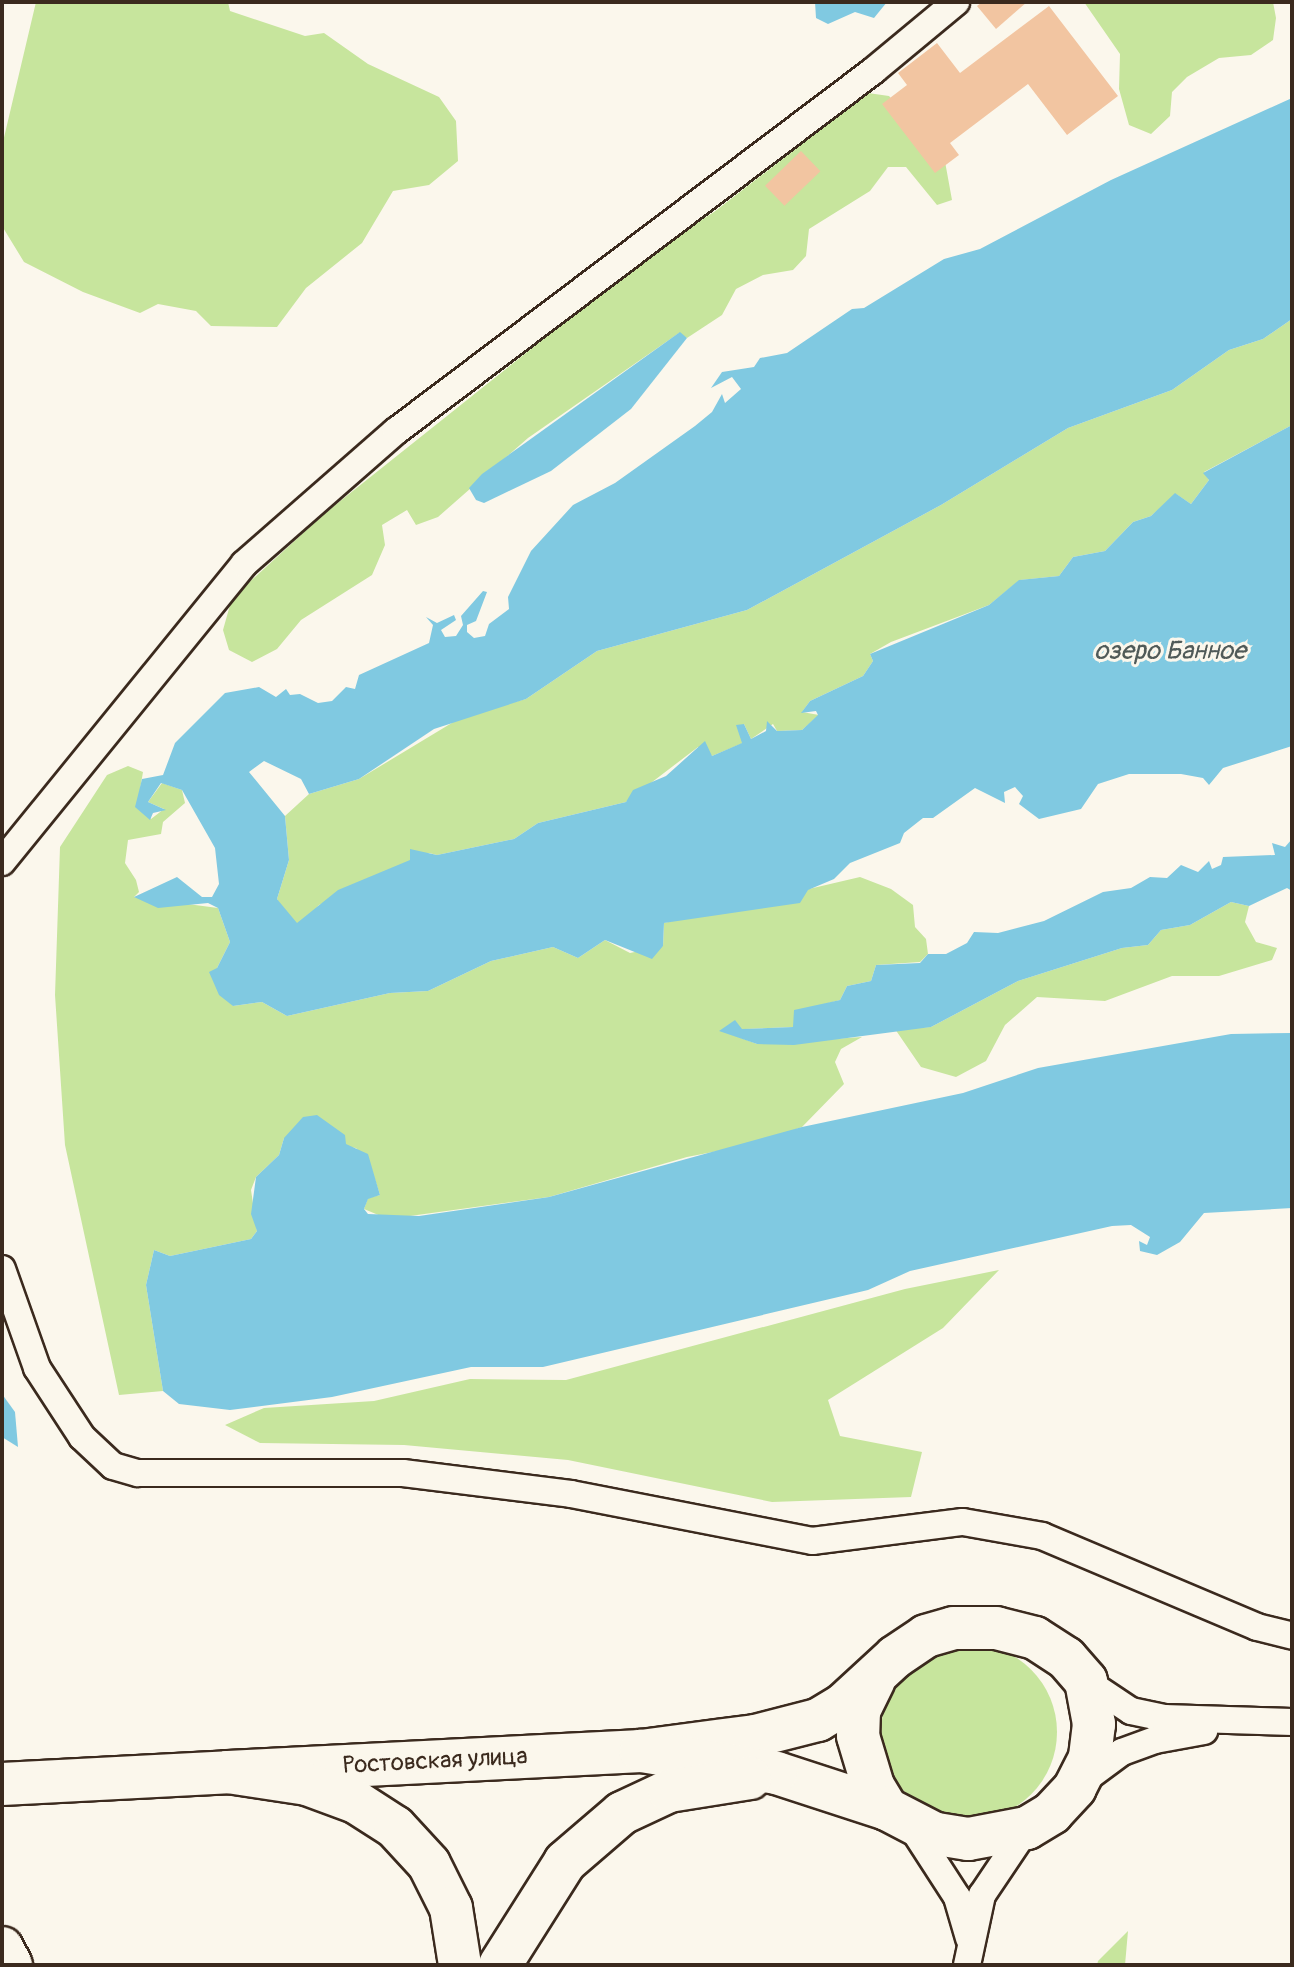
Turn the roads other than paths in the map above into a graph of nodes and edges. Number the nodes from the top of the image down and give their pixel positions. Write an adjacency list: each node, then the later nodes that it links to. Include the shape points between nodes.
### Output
1 (956, 2): 2 (street, via 873,71 396,431 244,564)
2 (2, 862)
3 (2, 1269): 4 (street, via 37,1368 82,1437 113,1466 138,1473 403,1473 571,1494 812,1541 963,1522 1042,1536 1257,1627)
4 (1292, 1636)
5 (874, 1680): 6 (main road, via 926,1636 954,1628 996,1628 1035,1638 1066,1658); 9 (main road, via 843,1705 790,1729); 14 (main road, via 859,1711 858,1736 873,1786)
6 (1086, 1681): 8 (street, via 1131,1711); 13 (main road, via 1094,1724 1090,1758)
7 (1292, 1722): 8 (street)
8 (1255, 1723): 13 (street, via 1155,1740 1103,1763)
9 (641, 1751): 10 (main road, Ростовская улица); 11 (main road)
10 (228, 1772): 12 (main road); 19 (main road, via 307,1784 356,1802 395,1827 429,1864 451,1908)
11 (776, 1773): 14 (main road); 20 (main road, via 669,1791 622,1813 565,1862)
12 (2, 1784)
13 (1075, 1788): 15 (main road, via 1052,1813)
14 (897, 1815): 15 (main road, via 935,1834 968,1839); 16 (street, via 957,1897)
15 (1027, 1828): 16 (street, via 982,1895)
16 (969, 1938): 21 (street)
17 (2, 1948): 18 (main road)
18 (11, 1965)
19 (460, 1965)
20 (500, 1965)
21 (967, 1965)

